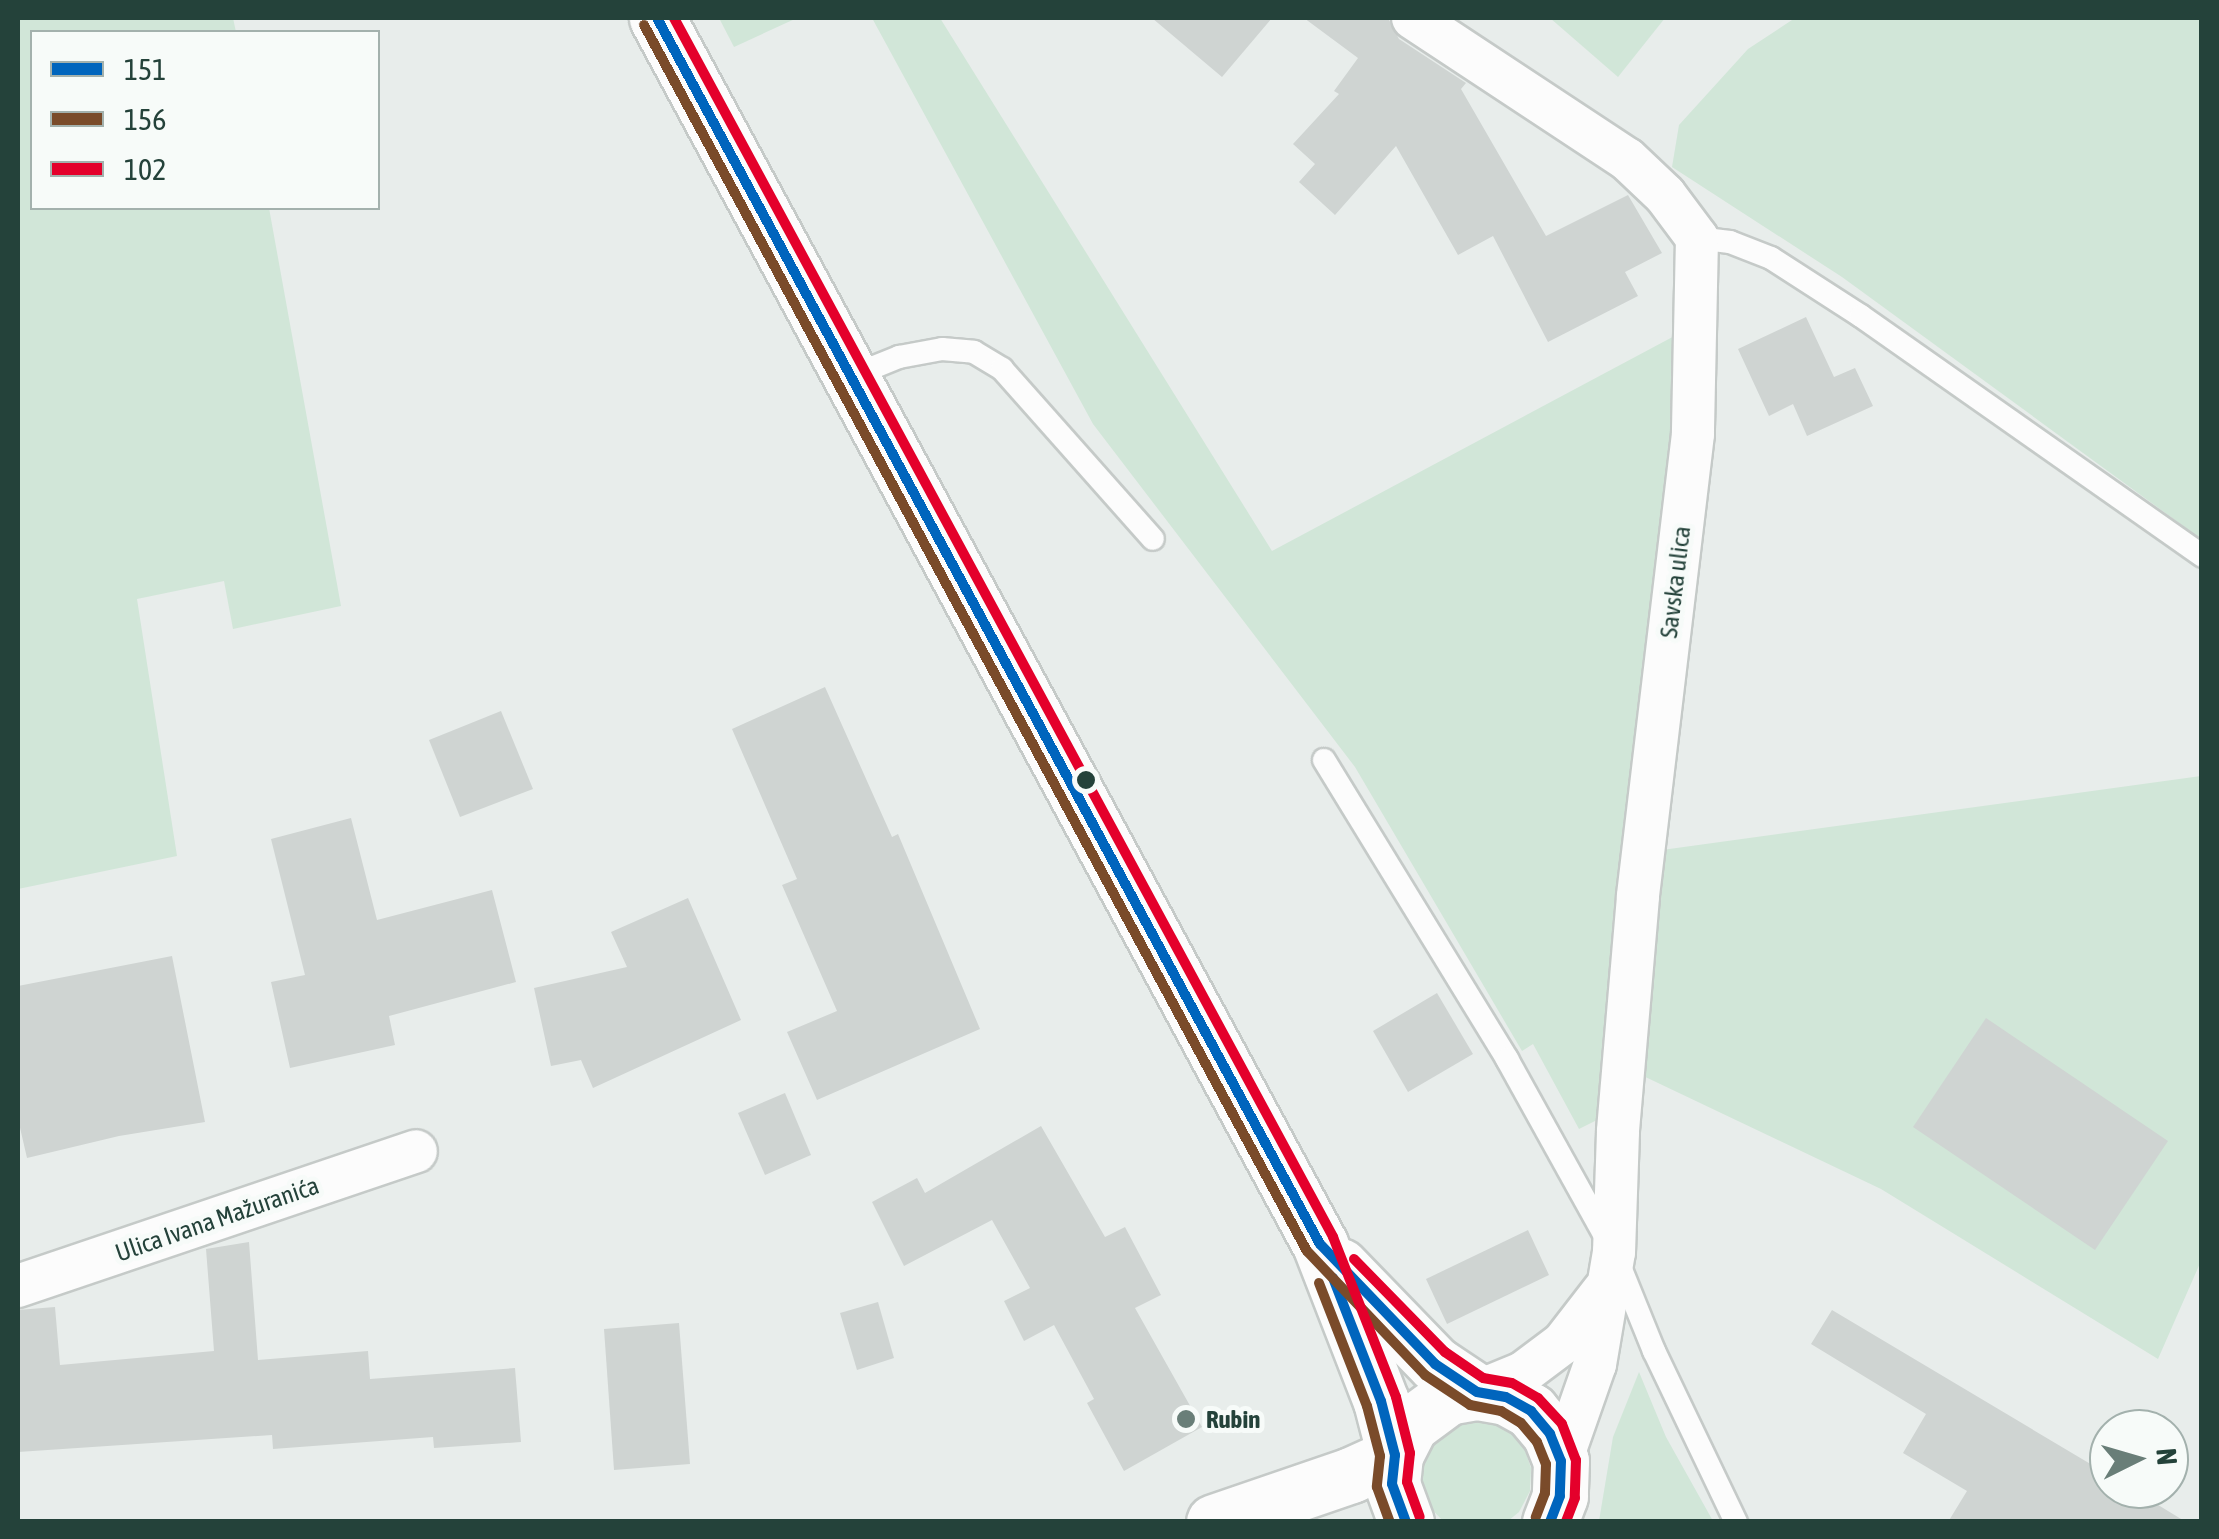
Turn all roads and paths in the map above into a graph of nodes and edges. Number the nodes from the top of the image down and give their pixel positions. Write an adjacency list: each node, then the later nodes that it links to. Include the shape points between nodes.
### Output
1 (657, 18): 4 (main road)
2 (1414, 18): 3 (street, via 1627,159 1666,195)
3 (1697, 238): 6 (lane, via 1772,258); 10 (street, Savska ulica, via 1693,434 1638,896)
4 (852, 376): 5 (lane, via 899,356 974,352 1002,368); 9 (main road)
5 (1152, 539)
6 (2202, 556)
7 (1324, 760): 10 (lane, via 1507,1059)
8 (416, 1151): 11 (street, Ulica Ivana Mažuranića)
9 (1320, 1244): 12 (main road, via 1434,1364); 13 (main road, via 1382,1401)
10 (1611, 1269): 12 (street, via 1588,1316 1562,1343 1523,1372); 14 (street, Savska ulica, via 1596,1364); 18 (lane)
11 (18, 1286)
12 (1477, 1392): 13 (main road, via 1432,1405 1410,1425); 14 (main road, via 1531,1411)
13 (1395, 1454): 15 (main road); 16 (main road, via 1392,1484)
14 (1561, 1461): 17 (main road, via 1560,1496)
15 (1214, 1522)
16 (1406, 1522)
17 (1550, 1522)
18 (1736, 1522)

